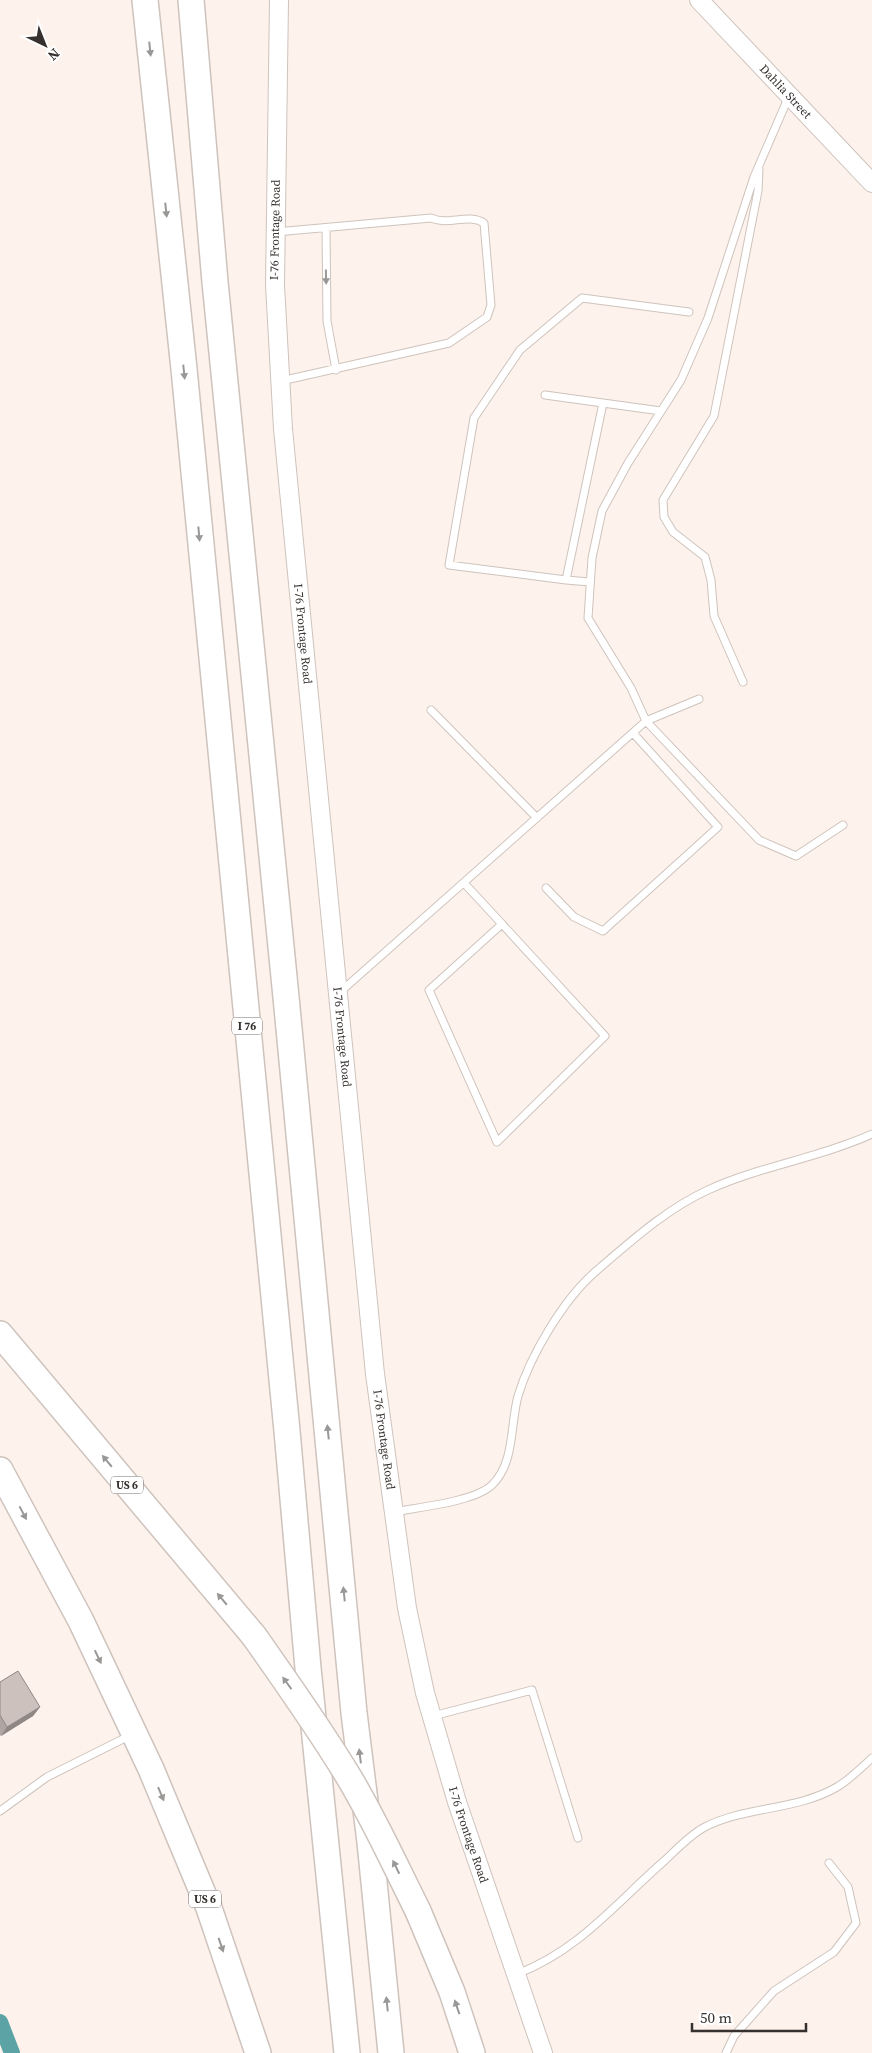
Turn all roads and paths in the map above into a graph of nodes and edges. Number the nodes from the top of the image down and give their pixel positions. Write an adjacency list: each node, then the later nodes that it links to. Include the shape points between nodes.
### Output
1 (145, 0): 41 (highway, I 76, one-way to 41)
2 (191, 0): 42 (highway, one-way to 2, via 354,1713 216,292)
3 (279, 0): 9 (street, I-76 Frontage Road)
4 (699, 0): 5 (street, Dahlia Street)
5 (789, 95): 6 (lane); 7 (street, Dahlia Street)
6 (759, 164): 15 (lane, via 708,318 681,380); 18 (lane, via 758,191 714,416 663,500 664,517 673,532 704,557 711,580 714,616)
7 (872, 183)
8 (326, 228): 9 (lane); 11 (lane, one-way to 11, via 327,321); 11 (lane, via 430,218 440,222 478,219 484,223 491,305 487,318 450,343)
9 (275, 232): 12 (street, I-76 Frontage Road)
10 (689, 312): 16 (lane, via 582,298 520,350 474,418 449,566)
11 (336, 370): 12 (lane)
12 (280, 381): 28 (street, I-76 Frontage Road)
13 (545, 396): 14 (lane)
14 (603, 403): 15 (lane); 16 (lane)
15 (661, 411): 17 (lane, via 628,462 602,511)
16 (566, 580): 17 (lane)
17 (590, 582): 21 (lane, via 588,618 632,688)
18 (743, 682)
19 (699, 699): 21 (lane)
20 (431, 710): 23 (lane)
21 (646, 721): 22 (lane); 24 (lane, via 758,840 796,856)
22 (633, 733): 23 (lane); 26 (lane, via 718,827 603,931 574,917)
23 (537, 818): 25 (lane)
24 (843, 826)
25 (464, 883): 27 (lane); 28 (lane)
26 (546, 888)
27 (502, 924): 27 (lane, via 429,990 497,1142 604,1036)
28 (338, 994): 32 (street, I-76 Frontage Road, via 375,1374)
29 (872, 1134): 32 (lane, via 707,1190 659,1220 593,1274 560,1314 536,1352 518,1396 504,1467 491,1486 472,1496)
30 (0, 1334): 43 (highway, US 6, one-way to 30, bridge, via 452,1992 418,1911 350,1778 298,1698 254,1636)
31 (0, 1470): 34 (highway, US 6, one-way to 34, via 81,1621)
32 (394, 1512): 33 (street, I-76 Frontage Road, via 407,1608)
33 (432, 1717): 37 (lane, via 532,1690); 39 (street, I-76 Frontage Road, via 456,1802)
34 (134, 1734): 36 (lane, via 47,1777); 40 (highway, US 6, one-way to 40, via 209,1908)
35 (872, 1758): 39 (lane, via 837,1787 814,1797 727,1817 702,1829 588,1932 558,1955)
36 (0, 1811)
37 (578, 1838)
38 (829, 1863): 45 (lane, via 848,1887 856,1923 834,1952 774,1991 734,2036)
39 (516, 1974): 44 (street, I-76 Frontage Road)
40 (258, 2053)
41 (347, 2053)
42 (391, 2053)
43 (472, 2053)
44 (543, 2053)
45 (726, 2053)

